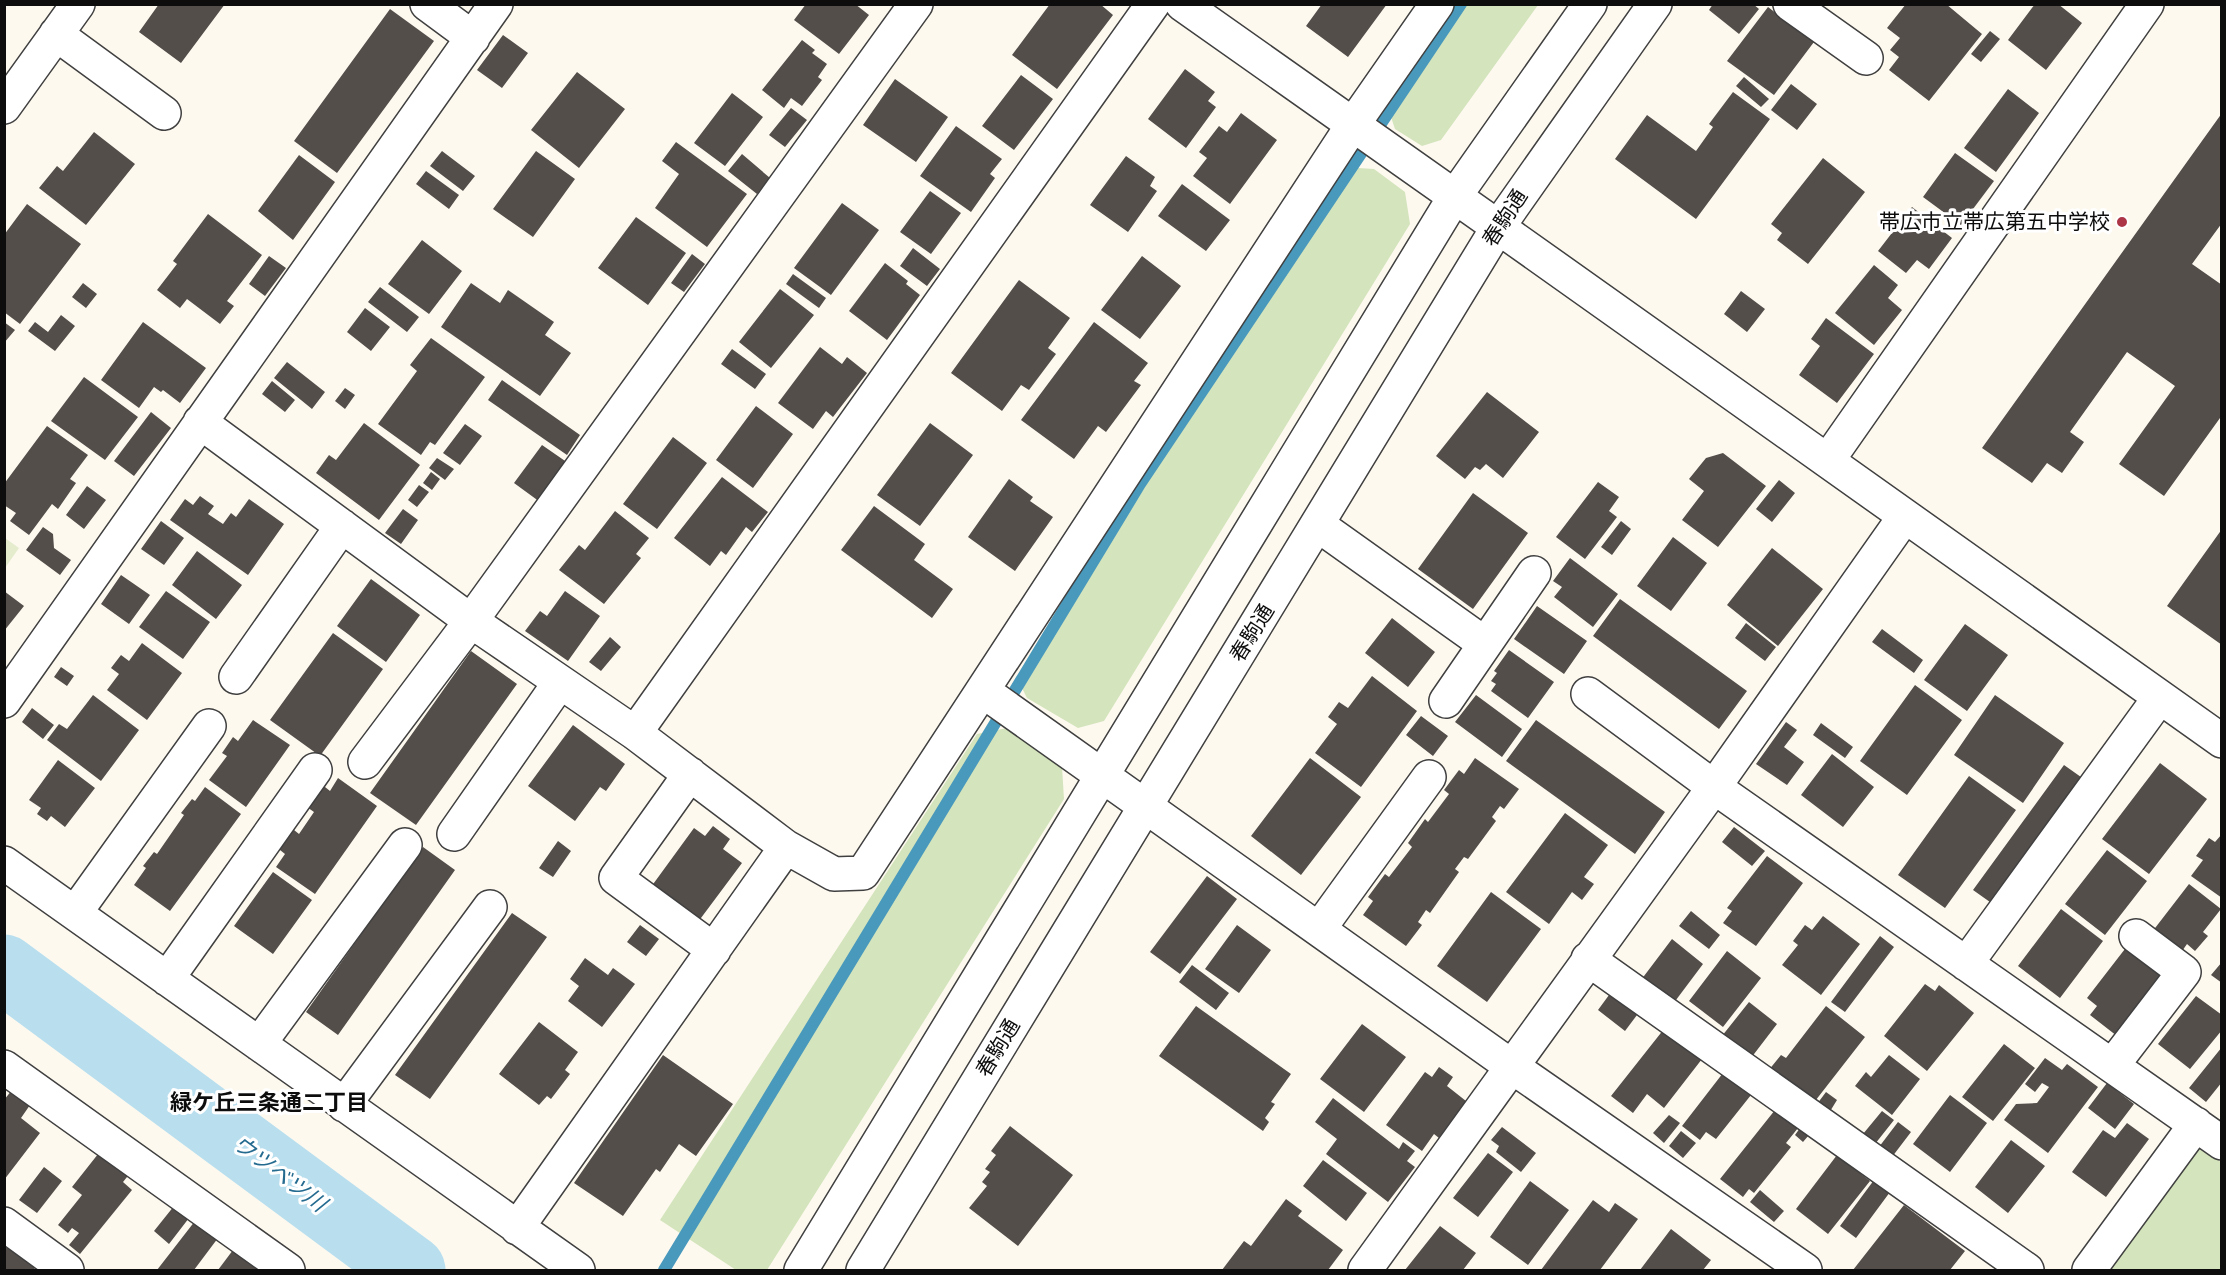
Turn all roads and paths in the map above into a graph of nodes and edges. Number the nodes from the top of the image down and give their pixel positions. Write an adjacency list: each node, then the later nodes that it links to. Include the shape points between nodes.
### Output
1 (78, 4): 12 (street)
2 (427, 4): 13 (street)
3 (496, 4): 13 (street)
4 (916, 4): 26 (street)
5 (1153, 4): 36 (street)
6 (1182, 4): 17 (street)
7 (1437, 4): 17 (street)
8 (1590, 4): 18 (street)
9 (1655, 4): 19 (street, 春駒通)
10 (1790, 4): 14 (street)
11 (2147, 4): 21 (street)
12 (56, 34): 15 (street); 16 (street)
13 (473, 38): 20 (street)
14 (1866, 58)
15 (4, 106)
16 (164, 113)
17 (1352, 126): 18 (street); 30 (street)
18 (1455, 196): 19 (street); 41 (street)
19 (1498, 227): 21 (street); 23 (street, 春駒通)
20 (200, 422): 24 (street); 33 (street)
21 (1828, 460): 22 (street)
22 (1905, 516): 32 (street); 43 (street)
23 (1318, 525): 27 (street); 44 (street, 春駒通)
24 (342, 526): 26 (street); 28 (street)
25 (1534, 573): 27 (street)
26 (471, 621): 29 (street); 38 (street)
27 (1485, 644): 34 (street)
28 (236, 677)
29 (560, 682): 36 (street); 45 (street)
30 (983, 691): 41 (street); 47 (street, via 863,873 834,874)
31 (1588, 694): 43 (street)
32 (2160, 697): 37 (street); 55 (street)
33 (4, 701)
34 (1446, 701)
35 (210, 726): 50 (street)
36 (635, 733): 40 (street)
37 (2222, 741)
38 (365, 762)
39 (315, 770): 56 (street)
40 (690, 774): 47 (street); 53 (street, via 616,878)
41 (1102, 776): 44 (street); 69 (street)
42 (1429, 777): 51 (street)
43 (1714, 787): 54 (street); 55 (street)
44 (1145, 807): 51 (street); 70 (street, 春駒通)
45 (454, 834)
46 (405, 845): 57 (street)
47 (786, 847): 53 (street)
48 (4, 863): 50 (street)
49 (490, 906): 61 (street)
50 (75, 913): 56 (street)
51 (1319, 929): 59 (street)
52 (2136, 936): 60 (street, via 2184,972)
53 (714, 950): 64 (street)
54 (1588, 959): 59 (street); 72 (street)
55 (1966, 964): 60 (street)
56 (167, 979): 57 (street)
57 (259, 1044): 61 (street)
58 (4, 1066): 67 (street)
59 (1511, 1066): 65 (street); 71 (street)
60 (2112, 1066): 62 (street)
61 (344, 1105): 64 (street)
62 (2209, 1134): 73 (street)
63 (4, 1224): 66 (street)
64 (517, 1227): 68 (street)
65 (1794, 1267)
66 (67, 1270)
67 (288, 1270)
68 (578, 1270)
69 (801, 1270)
70 (863, 1270)
71 (1365, 1270)
72 (2027, 1270)
73 (2089, 1270)

